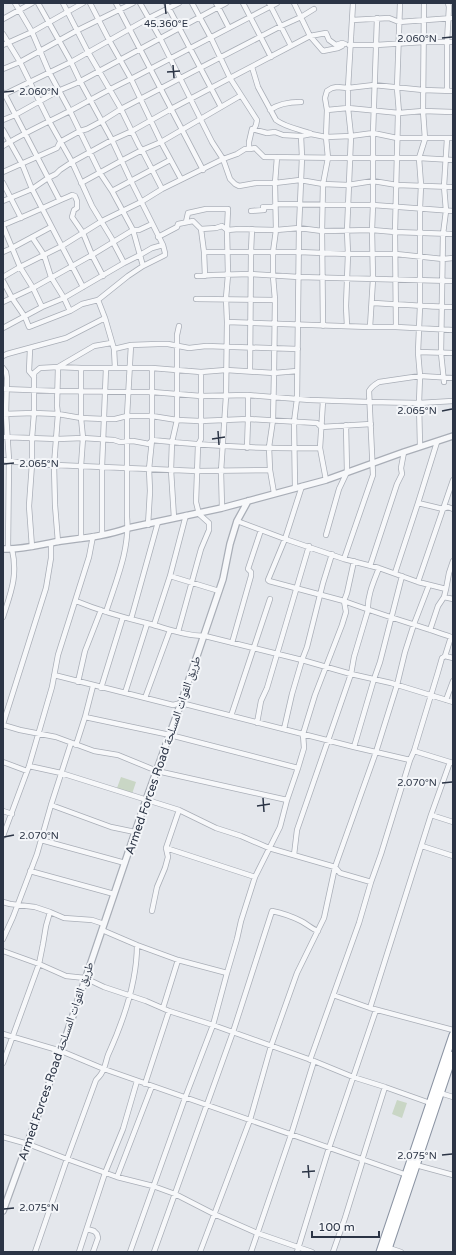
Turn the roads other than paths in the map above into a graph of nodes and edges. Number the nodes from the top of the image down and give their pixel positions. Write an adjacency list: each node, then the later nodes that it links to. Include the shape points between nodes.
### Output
1 (15, 3): 25 (street)
2 (32, 3): 25 (street)
3 (38, 3): 38 (street)
4 (63, 3): 27 (street)
5 (83, 3): 27 (street)
6 (90, 3): 37 (street)
7 (116, 3): 26 (street)
8 (133, 3): 26 (street)
9 (140, 3): 31 (street)
10 (166, 3): 23 (street)
11 (179, 3): 23 (street)
12 (192, 3): 28 (street)
13 (226, 3): 21 (street)
14 (243, 3): 29 (street)
15 (277, 3): 22 (street)
16 (294, 3): 30 (street)
17 (353, 3): 35 (street)
18 (400, 3): 39 (street)
19 (424, 3): 36 (street)
20 (448, 3): 33 (street)
21 (217, 5): 28 (street); 42 (street)
22 (270, 5): 29 (street); 40 (street)
23 (169, 8): 31 (street); 41 (street)
24 (314, 8): 30 (street)
25 (19, 9): 34 (street); 45 (street)
26 (120, 10): 37 (street); 43 (street)
27 (67, 11): 38 (street); 44 (street)
28 (199, 17): 41 (street); 50 (street)
29 (250, 17): 42 (street); 48 (street)
30 (301, 17): 40 (street); 47 (street)
31 (149, 18): 43 (street); 49 (street)
32 (377, 18): 35 (street); 39 (street); 60 (street)
33 (450, 18): 36 (street); 54 (street)
34 (3, 19)
35 (352, 20): 59 (street)
36 (424, 20): 39 (street); 53 (street)
37 (99, 21): 44 (street); 51 (street)
38 (48, 22): 45 (street); 52 (street)
39 (399, 22): 57 (street)
40 (281, 26): 48 (street); 61 (street)
41 (179, 28): 49 (street); 63 (street)
42 (229, 28): 50 (street)
43 (130, 29): 51 (street); 62 (street)
44 (78, 30): 52 (street); 65 (street)
45 (32, 32): 56 (street); 64 (street)
46 (3, 34): 56 (street)
47 (310, 36): 59 (street, via 326,33 329,40 336,45); 59 (street, via 323,51); 61 (street)
48 (260, 37): 66 (street); 67 (street)
49 (160, 38): 62 (street); 68 (street)
50 (211, 38): 63 (street); 67 (street)
51 (109, 40): 65 (street); 69 (street)
52 (59, 41): 64 (street); 71 (street)
53 (424, 42): 54 (street); 57 (street); 92 (street)
54 (447, 42): 55 (street); 72 (street)
55 (453, 42)
56 (8, 43): 58 (street); 70 (street)
57 (398, 43): 60 (street); 87 (street)
58 (3, 45)
59 (348, 45): 60 (street); 86 (street)
60 (376, 45): 85 (street)
61 (292, 46): 66 (street)
62 (140, 48): 69 (street); 77 (street)
63 (190, 48): 68 (street); 75 (street)
64 (40, 51): 70 (street); 79 (street)
65 (88, 52): 71 (street); 78 (street)
66 (271, 57): 74 (street)
67 (220, 58): 75 (street); 81 (street)
68 (170, 59): 77 (street); 80 (street)
69 (119, 60): 78 (street); 82 (street)
70 (20, 62): 76 (street); 84 (street)
71 (71, 62): 79 (street); 83 (street)
72 (447, 65): 73 (street); 93 (street)
73 (453, 65)
74 (252, 67): 81 (street); 106 (street, via 258,87)
75 (200, 68): 80 (street); 90 (street)
76 (3, 69)
77 (151, 69): 82 (street); 89 (street)
78 (99, 71): 83 (street); 88 (street)
79 (49, 72): 84 (street); 91 (street)
80 (180, 78): 89 (street); 97 (street)
81 (230, 78): 90 (street); 96 (street)
82 (131, 79): 88 (street); 99 (street)
83 (80, 81): 91 (street); 98 (street)
84 (30, 82): 95 (street); 100 (street)
85 (374, 85): 86 (street); 87 (street); 108 (street)
86 (348, 88): 103 (street); 107 (street, via 337,87 327,90)
87 (397, 88): 92 (street); 112 (street)
88 (110, 89): 98 (street); 104 (street)
89 (161, 89): 99 (street); 105 (street)
90 (210, 89): 97 (street); 102 (street)
91 (58, 90): 100 (street); 109 (street)
92 (423, 90): 93 (street); 110 (street)
93 (447, 91): 94 (street)
94 (453, 91)
95 (3, 94): 113 (street)
96 (240, 96): 102 (street); 119 (street, via 257,120)
97 (191, 99): 105 (street); 114 (street)
98 (90, 100): 109 (street); 116 (street)
99 (140, 100): 104 (street); 117 (street)
100 (40, 102): 113 (street); 118 (street)
101 (301, 102): 106 (street, via 286,103)
102 (221, 107): 114 (street)
103 (348, 108): 107 (street); 108 (street); 128 (street)
104 (121, 109): 116 (street); 123 (street)
105 (171, 109): 117 (street); 121 (street)
106 (270, 110): 126 (street, via 279,123)
107 (326, 110): 129 (street)
108 (374, 110): 112 (street); 125 (street)
109 (70, 111): 118 (street); 122 (street)
110 (423, 111): 111 (street); 112 (street); 132 (street)
111 (453, 112)
112 (399, 113): 130 (street)
113 (15, 115): 115 (street); 124 (street)
114 (201, 119): 121 (street); 150 (street)
115 (3, 120)
116 (102, 121): 122 (street); 134 (street)
117 (150, 121): 123 (street); 137 (street)
118 (49, 122): 124 (street); 136 (street)
119 (252, 129): 127 (street); 139 (street)
120 (3, 130): 135 (street)
121 (182, 130): 137 (street); 158 (street)
122 (80, 131): 136 (street); 141 (street)
123 (132, 131): 134 (street); 140 (street)
124 (25, 133): 135 (street); 142 (street)
125 (373, 133): 128 (street); 130 (street); 147 (street)
126 (311, 134): 127 (street); 129 (street)
127 (301, 136): 144 (street)
128 (351, 136): 129 (street); 146 (street)
129 (326, 137): 145 (street)
130 (397, 138): 132 (street); 148 (street)
131 (453, 138): 133 (street)
132 (425, 139): 133 (street); 149 (street)
133 (447, 139): 152 (street)
134 (112, 140): 141 (street); 154 (street)
135 (10, 142): 138 (street); 156 (street)
136 (60, 142): 142 (street, via 57,148); 155 (street)
137 (161, 142): 140 (street); 151 (street)
138 (3, 146)
139 (249, 148): 143 (street, via 255,148 264,157); 150 (street)
140 (142, 150): 154 (street); 157 (street)
141 (91, 152): 155 (street); 160 (street)
142 (37, 156): 156 (street); 161 (street)
143 (277, 157): 144 (street); 168 (street)
144 (302, 157): 145 (street); 163 (street)
145 (328, 158): 146 (street); 169 (street)
146 (349, 158): 147 (street); 170 (street)
147 (374, 158): 148 (street); 164 (street)
148 (396, 158): 149 (street); 171 (street)
149 (420, 158): 152 (street); 172 (street)
150 (223, 159): 158 (street); 168 (street, via 230,180 239,186)
151 (170, 160): 157 (street); 162 (street)
152 (446, 160): 153 (street); 173 (street)
153 (453, 160)
154 (121, 161): 160 (street); 165 (street)
155 (72, 162): 161 (street); 167 (street)
156 (22, 164): 159 (street); 175 (street)
157 (151, 170): 165 (street); 176 (street)
158 (203, 170): 162 (street)
159 (3, 172)
160 (100, 173): 167 (street); 177 (street)
161 (48, 178): 175 (street); 179 (street)
162 (181, 179): 176 (street)
163 (300, 180): 168 (street); 169 (street); 184 (street)
164 (373, 181): 170 (street); 171 (street); 185 (street)
165 (130, 182): 177 (street); 181 (street)
166 (3, 183): 178 (street)
167 (81, 183): 195 (street)
168 (275, 183): 182 (street)
169 (323, 184): 170 (street); 183 (street)
170 (348, 185): 186 (street)
171 (397, 185): 172 (street); 187 (street)
172 (421, 185): 173 (street); 189 (street)
173 (444, 186): 174 (street); 192 (street)
174 (453, 187)
175 (32, 189): 178 (street); 188 (street)
176 (162, 189): 181 (street)
177 (112, 191): 191 (street)
178 (11, 198): 180 (street); 194 (street)
179 (59, 199): 188 (street); 210 (street, via 75,196 77,208 72,217)
180 (3, 201)
181 (141, 202): 191 (street); 197 (street)
182 (276, 204): 184 (street); 190 (street, via 272,207 263,207 264,210); 205 (street)
183 (323, 204): 184 (street); 186 (street); 207 (street)
184 (300, 205): 200 (street)
185 (373, 205): 186 (street); 187 (street); 206 (street)
186 (348, 206): 208 (street)
187 (396, 207): 189 (street); 209 (street)
188 (42, 208): 194 (street); 199 (street)
189 (420, 208): 192 (street); 211 (street)
190 (251, 210)
191 (122, 211): 195 (street); 203 (street)
192 (446, 211): 193 (street); 212 (street)
193 (453, 211)
194 (21, 218): 198 (street)
195 (102, 221): 210 (street); 216 (street)
196 (186, 222): 201 (street, via 193,221); 204 (street, via 188,213 206,209 228,209); 215 (street, via 178,224)
197 (152, 224): 203 (street); 215 (street)
198 (3, 226): 219 (street)
199 (51, 227): 214 (street); 218 (street)
200 (299, 228): 205 (street); 207 (street); 225 (street)
201 (201, 229): 204 (street, via 222,226); 223 (street)
202 (252, 229): 204 (street); 205 (street); 221 (street)
203 (133, 230): 216 (street); 232 (street)
204 (227, 230): 220 (street)
205 (276, 230): 224 (street)
206 (372, 230): 208 (street); 209 (street); 228 (street)
207 (322, 231): 208 (street); 226 (street)
208 (347, 231): 227 (street)
209 (395, 232): 211 (street); 229 (street)
210 (83, 233): 218 (street); 231 (street)
211 (419, 233): 212 (street); 233 (street)
212 (443, 234): 213 (street); 235 (street)
213 (453, 234)
214 (32, 237): 219 (street); 230 (street)
215 (158, 237): 217 (street)
216 (112, 242): 231 (street); 236 (street)
217 (163, 245): 232 (street); 238 (street, via 165,255)
218 (62, 246): 230 (street); 237 (street)
219 (12, 248): 222 (street); 239 (street)
220 (227, 251): 221 (street); 223 (street); 241 (street)
221 (251, 251): 224 (street); 240 (street)
222 (3, 252)
223 (204, 252): 244 (street)
224 (273, 252): 225 (street); 245 (street)
225 (299, 252): 226 (street); 247 (street)
226 (323, 252): 227 (street); 248 (street)
227 (348, 254): 228 (street); 250 (street)
228 (372, 254): 229 (street); 251 (street)
229 (396, 254): 233 (street); 252 (street)
230 (44, 255): 239 (street); 246 (street)
231 (92, 255): 237 (street); 242 (street)
232 (140, 255): 236 (street); 238 (street)
233 (420, 257): 235 (street); 253 (street)
234 (453, 258): 235 (street)
235 (443, 259): 255 (street)
236 (124, 263): 242 (street)
237 (73, 265): 246 (street); 257 (street)
238 (143, 266): 263 (street)
239 (20, 267): 249 (street); 258 (street)
240 (251, 274): 241 (street); 245 (street); 264 (street)
241 (228, 275): 244 (street); 261 (street)
242 (103, 276): 257 (street)
243 (197, 276): 244 (street)
244 (205, 276)
245 (273, 276): 247 (street); 265 (street)
246 (51, 277): 258 (street); 260 (street)
247 (299, 277): 248 (street); 279 (street)
248 (323, 277): 250 (street); 282 (street)
249 (3, 278)
250 (347, 278): 251 (street); 283 (street)
251 (373, 279): 252 (street); 267 (street)
252 (395, 280): 253 (street); 268 (street)
253 (420, 280): 255 (street); 269 (street)
254 (3, 281): 259 (street)
255 (442, 281): 256 (street); 271 (street)
256 (453, 281)
257 (83, 287): 260 (street)
258 (32, 288): 259 (street); 270 (street)
259 (12, 298): 266 (street); 274 (street)
260 (64, 298): 270 (street); 273 (street)
261 (226, 298): 262 (street); 264 (street); 276 (street)
262 (196, 299)
263 (98, 300): 273 (street, via 82,304); 275 (street)
264 (251, 300): 265 (street); 277 (street)
265 (275, 300): 278 (street)
266 (3, 302)
267 (372, 303): 268 (street); 284 (street)
268 (395, 304): 269 (street); 285 (street)
269 (420, 306): 271 (street); 286 (street)
270 (42, 307): 274 (street)
271 (442, 307): 272 (street); 287 (street)
272 (453, 307)
273 (70, 311): 274 (street, via 29,327)
274 (25, 317): 280 (street)
275 (105, 318): 289 (street); 294 (street, via 66,338)
276 (227, 322): 277 (street); 292 (street)
277 (250, 323): 278 (street); 293 (street)
278 (275, 324): 279 (street); 296 (street)
279 (297, 324): 282 (street); 297 (street)
280 (4, 326)
281 (179, 326): 291 (street)
282 (323, 326): 283 (street)
283 (347, 326): 284 (street)
284 (370, 327): 285 (street)
285 (396, 327): 286 (street)
286 (419, 329): 287 (street); 298 (street)
287 (442, 330): 288 (street); 300 (street)
288 (453, 330)
289 (111, 343): 295 (street); 302 (street, via 94,346)
290 (131, 345): 291 (street); 295 (street); 307 (street)
291 (177, 346): 292 (street); 309 (street)
292 (226, 346): 293 (street); 310 (street)
293 (250, 347): 296 (street); 311 (street)
294 (30, 348): 301 (street); 316 (street, via 30,370)
295 (114, 349): 306 (street)
296 (275, 349): 297 (street); 314 (street)
297 (298, 349): 312 (street)
298 (418, 352): 300 (street); 315 (street)
299 (453, 352): 300 (street)
300 (441, 353): 318 (street)
301 (3, 356)
302 (58, 367): 304 (street); 316 (street, via 40,368 34,373); 321 (street)
303 (3, 368): 319 (street, via 6,372)
304 (81, 368): 305 (street); 322 (street)
305 (106, 368): 306 (street); 323 (street)
306 (115, 368): 307 (street)
307 (130, 368): 308 (street); 324 (street)
308 (152, 368): 309 (street); 325 (street)
309 (176, 369): 313 (street); 326 (street)
310 (226, 370): 311 (street); 313 (street); 329 (street)
311 (250, 371): 314 (street)
312 (297, 371): 314 (street); 331 (street)
313 (201, 372): 328 (street)
314 (274, 373): 330 (street)
315 (420, 376): 318 (street); 334 (street, via 373,385 369,391); 335 (street)
316 (34, 377): 320 (street)
317 (453, 378): 318 (street)
318 (444, 380)
319 (5, 389): 320 (street); 337 (street)
320 (33, 390): 321 (street); 336 (street)
321 (57, 391): 322 (street); 338 (street)
322 (80, 391): 323 (street); 341 (street)
323 (104, 391): 324 (street); 342 (street)
324 (128, 392): 325 (street); 339 (street)
325 (152, 392): 326 (street); 340 (street)
326 (176, 394): 328 (street); 344 (street)
327 (248, 395): 329 (street); 330 (street); 343 (street)
328 (201, 396): 329 (street); 347 (street)
329 (226, 396): 345 (street)
330 (273, 396): 331 (street); 346 (street)
331 (297, 399): 332 (street); 348 (street)
332 (323, 401): 334 (street); 351 (street)
333 (453, 401): 335 (street)
334 (370, 402): 335 (street); 349 (street)
335 (419, 403): 364 (street)
336 (34, 413): 337 (street); 338 (street); 354 (street)
337 (5, 414): 353 (street)
338 (58, 414): 341 (street); 356 (street)
339 (126, 416): 340 (street); 342 (street); 359 (street)
340 (152, 416): 344 (street); 358 (street)
341 (81, 418): 342 (street); 355 (street)
342 (104, 419): 357 (street)
343 (248, 419): 345 (street); 346 (street); 366 (street)
344 (177, 420): 347 (street); 360 (street)
345 (224, 420): 347 (street); 363 (street)
346 (273, 420): 348 (street); 365 (street)
347 (200, 421): 362 (street, via 201,439)
348 (294, 422): 351 (street, via 317,423); 367 (street)
349 (371, 424): 350 (street); 372 (street)
350 (346, 425): 351 (street); 383 (street)
351 (321, 427): 368 (street)
352 (453, 436): 361 (street)
353 (6, 437): 354 (street); 371 (street)
354 (32, 438): 356 (street); 373 (street)
355 (84, 438): 356 (street); 357 (street); 375 (street)
356 (57, 439): 374 (street)
357 (103, 440): 359 (street); 376 (street)
358 (152, 440): 359 (street, via 149,444); 360 (street); 378 (street)
359 (126, 442): 377 (street)
360 (172, 442): 362 (street); 379 (street)
361 (437, 442): 364 (street); 390 (street)
362 (198, 445): 363 (street); 381 (street)
363 (223, 446): 366 (street); 382 (street)
364 (420, 446): 369 (street)
365 (269, 447): 366 (street); 367 (street); 380 (street)
366 (247, 448)
367 (295, 448): 368 (street); 387 (street)
368 (320, 448): 384 (street)
369 (404, 452): 372 (street); 416 (street, via 402,474)
370 (3, 460): 371 (street)
371 (10, 460): 373 (street); 411 (street)
372 (372, 463): 383 (street); 413 (street, via 373,475)
373 (32, 464): 374 (street); 410 (street, via 29,506)
374 (54, 465): 375 (street); 407 (street)
375 (81, 466): 376 (street); 405 (street)
376 (102, 467): 377 (street); 402 (street)
377 (127, 468): 378 (street); 400 (street)
378 (149, 469): 379 (street); 399 (street)
379 (172, 470): 381 (street); 396 (street)
380 (270, 470): 382 (street); 388 (street)
381 (197, 471): 382 (street); 394 (street, via 196,502)
382 (221, 471): 391 (street)
383 (347, 472): 384 (street); 403 (street, via 339,489)
384 (326, 480): 386 (street)
385 (453, 480): 392 (street)
386 (302, 486): 387 (street); 406 (street)
387 (295, 488): 388 (street)
388 (274, 493): 389 (street)
389 (248, 501): 391 (street); 397 (street, Armed Forces Road طريق القوات المسلحة)
390 (418, 503): 392 (street); 418 (street)
391 (222, 508): 394 (street)
392 (443, 508): 393 (street); 422 (street)
393 (453, 509)
394 (199, 514): 395 (street); 421 (street, via 209,523 209,530)
395 (186, 515): 396 (street); 419 (street)
396 (174, 518): 398 (street)
397 (237, 521): 401 (street); 426 (street, Armed Forces Road طريق القوات المسلحة)
398 (158, 522): 399 (street); 438 (street)
399 (148, 524): 400 (street)
400 (128, 528): 402 (street); 434 (street, via 126,548)
401 (261, 530): 406 (street); 447 (street, via 248,569 251,576)
402 (102, 534): 404 (street)
403 (326, 535)
404 (93, 536): 405 (street); 432 (street)
405 (81, 539): 407 (street)
406 (285, 539): 409 (street); 424 (street, via 267,579 269,582)
407 (58, 542): 408 (street)
408 (51, 544): 410 (street); 471 (street, via 46,588)
409 (309, 546): 412 (street); 424 (street)
410 (32, 547): 411 (street)
411 (8, 549): 436 (street, via 15,560 15,574)
412 (332, 554): 413 (street); 427 (street)
413 (344, 559): 414 (street)
414 (354, 561): 416 (street); 431 (street)
415 (453, 561): 425 (street)
416 (370, 566): 417 (street)
417 (379, 568): 418 (street); 433 (street, via 371,588)
418 (395, 573): 420 (street)
419 (170, 576): 421 (street); 441 (street)
420 (402, 576): 422 (street); 437 (street)
421 (192, 582): 426 (street); 444 (street)
422 (418, 582): 423 (street)
423 (429, 585): 425 (street); 440 (street)
424 (296, 589): 427 (street); 449 (street)
425 (446, 589): 428 (street)
426 (219, 591): 445 (street, Armed Forces Road طريق القوات المسلحة)
427 (320, 595): 431 (street); 452 (street)
428 (444, 597): 430 (street); 443 (street, via 438,606)
429 (270, 598): 448 (street)
430 (453, 600)
431 (344, 601): 433 (street); 453 (street, via 346,612)
432 (76, 602): 434 (street); 455 (street)
433 (368, 610): 437 (street); 454 (street)
434 (103, 611): 435 (street); 458 (street, via 85,651)
435 (123, 616): 438 (street); 461 (street)
436 (3, 617)
437 (391, 618): 440 (street); 456 (street)
438 (131, 620): 439 (street)
439 (147, 624): 441 (street); 462 (street)
440 (414, 624): 443 (street); 459 (street)
441 (154, 625): 442 (street)
442 (170, 630): 444 (street); 464 (street)
443 (430, 630): 446 (street)
444 (178, 632): 445 (street)
445 (205, 636): 447 (street); 467 (street, Armed Forces Road طريق القوات المسلحة)
446 (452, 636): 450 (street)
447 (232, 643): 448 (street)
448 (254, 648): 449 (street); 468 (street)
449 (277, 654): 452 (street); 470 (street)
450 (445, 656): 451 (street); 463 (street, via 442,658)
451 (453, 658)
452 (302, 660): 453 (street); 472 (street)
453 (326, 666): 454 (street); 474 (street)
454 (351, 674): 456 (street); 476 (street)
455 (54, 675): 458 (street); 473 (street)
456 (374, 679): 459 (street); 478 (street)
457 (453, 681): 465 (street)
458 (78, 682): 460 (street)
459 (397, 685): 463 (street); 480 (street)
460 (93, 686): 461 (street); 469 (street)
461 (100, 688): 462 (street)
462 (125, 693): 464 (street)
463 (431, 695): 465 (street); 479 (street)
464 (145, 698): 467 (street, via 173,705)
465 (446, 700): 466 (street)
466 (453, 702)
467 (182, 703): 468 (street); 475 (street, Armed Forces Road طريق القوات المسلحة)
468 (231, 716): 470 (street)
469 (85, 717): 475 (street); 477 (street)
470 (256, 723): 472 (street)
471 (3, 724): 473 (street)
472 (284, 729): 474 (street)
473 (39, 733): 477 (street); 485 (street)
474 (303, 734): 476 (street); 484 (street, via 304,748)
475 (170, 736): 484 (street); 486 (street, Armed Forces Road طريق القوات المسلحة)
476 (327, 741): 478 (street); 502 (street, via 297,830)
477 (74, 744): 486 (street, via 118,755); 487 (street)
478 (354, 747): 480 (street)
479 (414, 751): 481 (street); 483 (street)
480 (376, 752): 481 (street); 505 (street)
481 (410, 760): 508 (street)
482 (3, 762): 485 (street)
483 (451, 763): 494 (street)
484 (298, 768): 489 (street)
485 (28, 769): 487 (street); 493 (street)
486 (157, 770): 488 (street, Armed Forces Road طريق القوات المسلحة); 489 (street)
487 (62, 773): 488 (street); 490 (street)
488 (146, 800): 491 (street); 496 (street, Armed Forces Road طريق القوات المسلحة)
489 (287, 800): 501 (street, via 280,827)
490 (51, 805): 496 (street, via 111,827); 498 (street)
491 (179, 810): 500 (street); 501 (street, via 216,828)
492 (3, 811): 493 (street)
493 (12, 814): 497 (street)
494 (432, 815): 495 (street); 499 (street)
495 (453, 822)
496 (135, 832): 504 (street, Armed Forces Road طريق القوات المسلحة)
497 (3, 836)
498 (41, 840): 504 (street); 506 (street)
499 (422, 846): 503 (street); 526 (street)
500 (166, 848): 507 (street); 512 (street, via 168,857 157,887)
501 (269, 848): 502 (street); 507 (street)
502 (294, 855): 505 (street)
503 (453, 856)
504 (125, 863): 509 (street, Armed Forces Road طريق القوات المسلحة)
505 (335, 867): 508 (street, via 340,872); 515 (street, via 324,918)
506 (30, 872): 509 (street); 511 (street)
507 (255, 877): 521 (street)
508 (371, 882): 523 (street)
509 (114, 894): 514 (street, Armed Forces Road طريق القوات المسلحة)
510 (3, 902): 511 (street)
511 (18, 905): 513 (street); 516 (street)
512 (152, 911)
513 (50, 912): 514 (street, via 64,918 92,920); 520 (street)
514 (103, 927): 517 (street); 522 (street, Armed Forces Road طريق القوات المسلحة)
515 (318, 931): 530 (street, via 299,920 272,911); 534 (street, via 297,973)
516 (3, 939)
517 (137, 945): 519 (street); 524 (street, via 137,960)
518 (3, 951): 520 (street)
519 (178, 960): 521 (street); 525 (street)
520 (39, 964): 522 (street, via 66,976); 533 (street)
521 (227, 973): 528 (street)
522 (85, 978): 524 (street); 535 (street, Armed Forces Road طريق القوات المسلحة)
523 (333, 995): 526 (street); 537 (street)
524 (129, 996): 525 (street); 539 (street)
525 (163, 1008): 527 (street)
526 (373, 1009): 529 (street); 540 (street)
527 (169, 1011): 528 (street); 542 (street)
528 (213, 1025): 530 (street); 547 (street)
529 (453, 1030)
530 (233, 1032): 534 (street); 549 (street)
531 (3, 1034): 533 (street)
532 (453, 1035): 548 (highway)
533 (12, 1037): 535 (street); 538 (street)
534 (271, 1046): 537 (street); 550 (street)
535 (61, 1051): 539 (street); 553 (street, Armed Forces Road طريق القوات المسلحة)
536 (453, 1055): 545 (highway)
537 (312, 1060): 540 (street); 551 (street)
538 (3, 1062)
539 (104, 1069): 541 (street); 555 (street, via 96,1080)
540 (353, 1077): 544 (street); 554 (street)
541 (137, 1081): 542 (street); 558 (street, via 123,1129)
542 (145, 1084): 543 (street)
543 (152, 1086): 547 (street); 561 (street)
544 (385, 1087): 548 (street); 556 (street)
545 (440, 1093): 546 (street); 557 (highway)
546 (453, 1097)
547 (185, 1098): 549 (street); 562 (street)
548 (430, 1103): 559 (highway)
549 (207, 1105): 550 (street); 563 (street)
550 (250, 1120): 551 (street); 565 (street)
551 (291, 1135): 554 (street); 567 (street)
552 (3, 1137): 553 (street)
553 (28, 1144): 555 (street); 564 (street, Armed Forces Road طريق القوات المسلحة)
554 (329, 1148): 556 (street); 568 (street)
555 (67, 1159): 558 (street); 570 (street)
556 (362, 1160): 559 (street); 578 (street)
557 (416, 1166): 559 (highway); 560 (street)
558 (105, 1173): 561 (street); 566 (street)
559 (409, 1175): 569 (highway); 579 (highway)
560 (453, 1175)
561 (117, 1177): 562 (street)
562 (153, 1186): 563 (street); 573 (street)
563 (175, 1194): 565 (street); 574 (street)
564 (3, 1211)
565 (214, 1214): 567 (street); 575 (street)
566 (87, 1229): 571 (street); 572 (street, via 97,1234)
567 (257, 1233): 568 (street); 576 (street)
568 (298, 1250): 577 (street)
569 (388, 1250): 580 (street)
570 (35, 1252)
571 (79, 1252)
572 (93, 1252)
573 (130, 1252)
574 (154, 1252)
575 (200, 1252)
576 (251, 1252)
577 (312, 1252)
578 (333, 1252)
579 (380, 1252)
580 (401, 1252)

